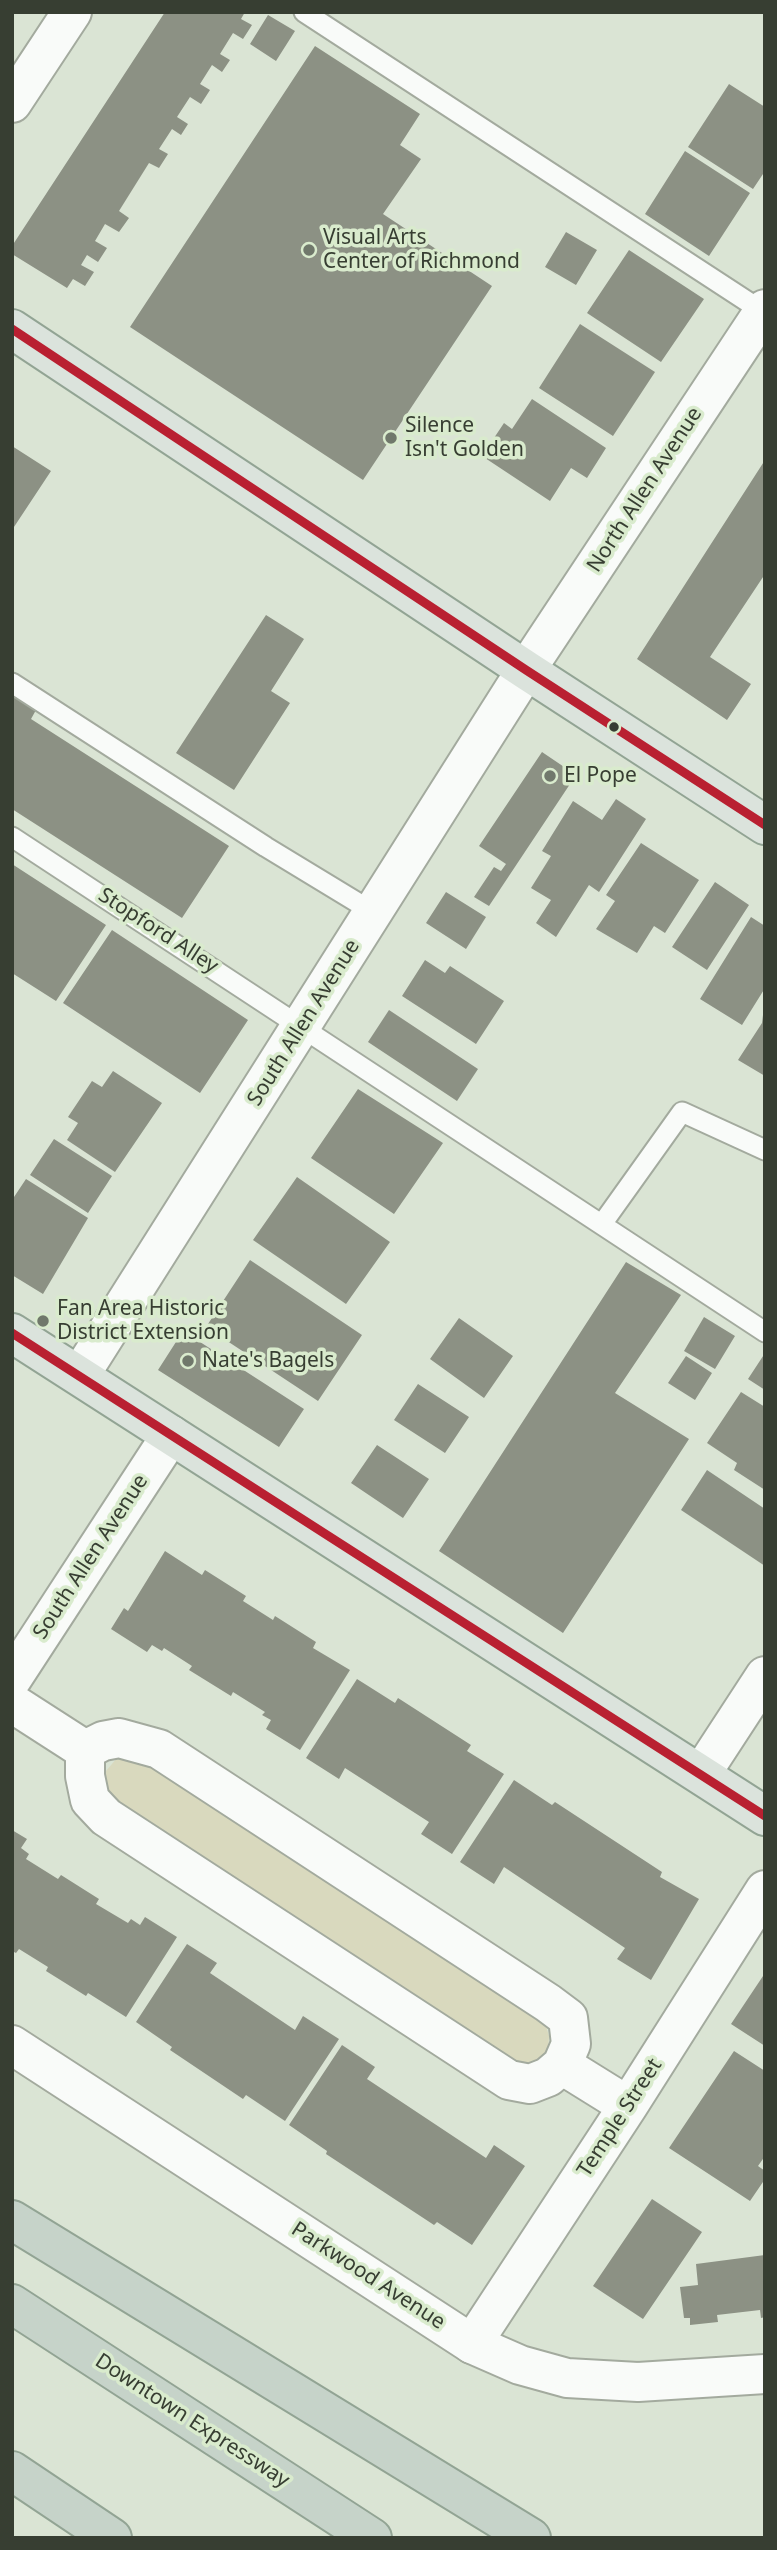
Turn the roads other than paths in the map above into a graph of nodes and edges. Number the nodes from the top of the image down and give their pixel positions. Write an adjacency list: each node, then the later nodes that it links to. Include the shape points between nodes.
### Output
1 (72, 12): 3 (street)
2 (304, 12): 4 (lane)
3 (12, 103)
4 (764, 311): 6 (street, North Allen Avenue)
5 (12, 329): 6 (main road)
6 (526, 670): 8 (main road); 10 (street, South Allen Avenue)
7 (12, 683): 10 (lane)
8 (765, 825)
9 (12, 837): 11 (lane, Stopford Alley)
10 (373, 912): 11 (street, South Allen Avenue)
11 (303, 1026): 13 (lane, Stopford Alley); 16 (street, South Allen Avenue)
12 (765, 1150): 13 (lane, via 682,1112)
13 (602, 1224): 14 (lane, Stopford Alley)
14 (765, 1332)
15 (12, 1333): 16 (main road)
16 (80, 1375): 17 (main road)
17 (170, 1435): 19 (street, South Allen Avenue); 22 (main road)
18 (765, 1676): 22 (street)
19 (12, 1679)
20 (12, 1703): 21 (street)
21 (85, 1750): 26 (street, via 90,1800 106,1817 509,2080 530,2084); 26 (street, via 119,1738 159,1749 517,1983 568,2018 571,2044)
22 (701, 1774): 23 (main road)
23 (765, 1816)
24 (765, 1890): 27 (street, Temple Street)
25 (12, 2045): 32 (street, Parkwood Avenue)
26 (562, 2065): 27 (street)
27 (628, 2106): 32 (street, Temple Street)
28 (12, 2201): 31 (highway)
29 (12, 2220): 31 (highway)
30 (12, 2304): 36 (highway, Downtown Expressway)
31 (189, 2328): 37 (highway)
32 (472, 2344): 33 (street, Parkwood Avenue, via 520,2365 567,2378 638,2382)
33 (765, 2374)
34 (12, 2471): 35 (highway)
35 (112, 2538)
36 (372, 2538)
37 (531, 2538)

